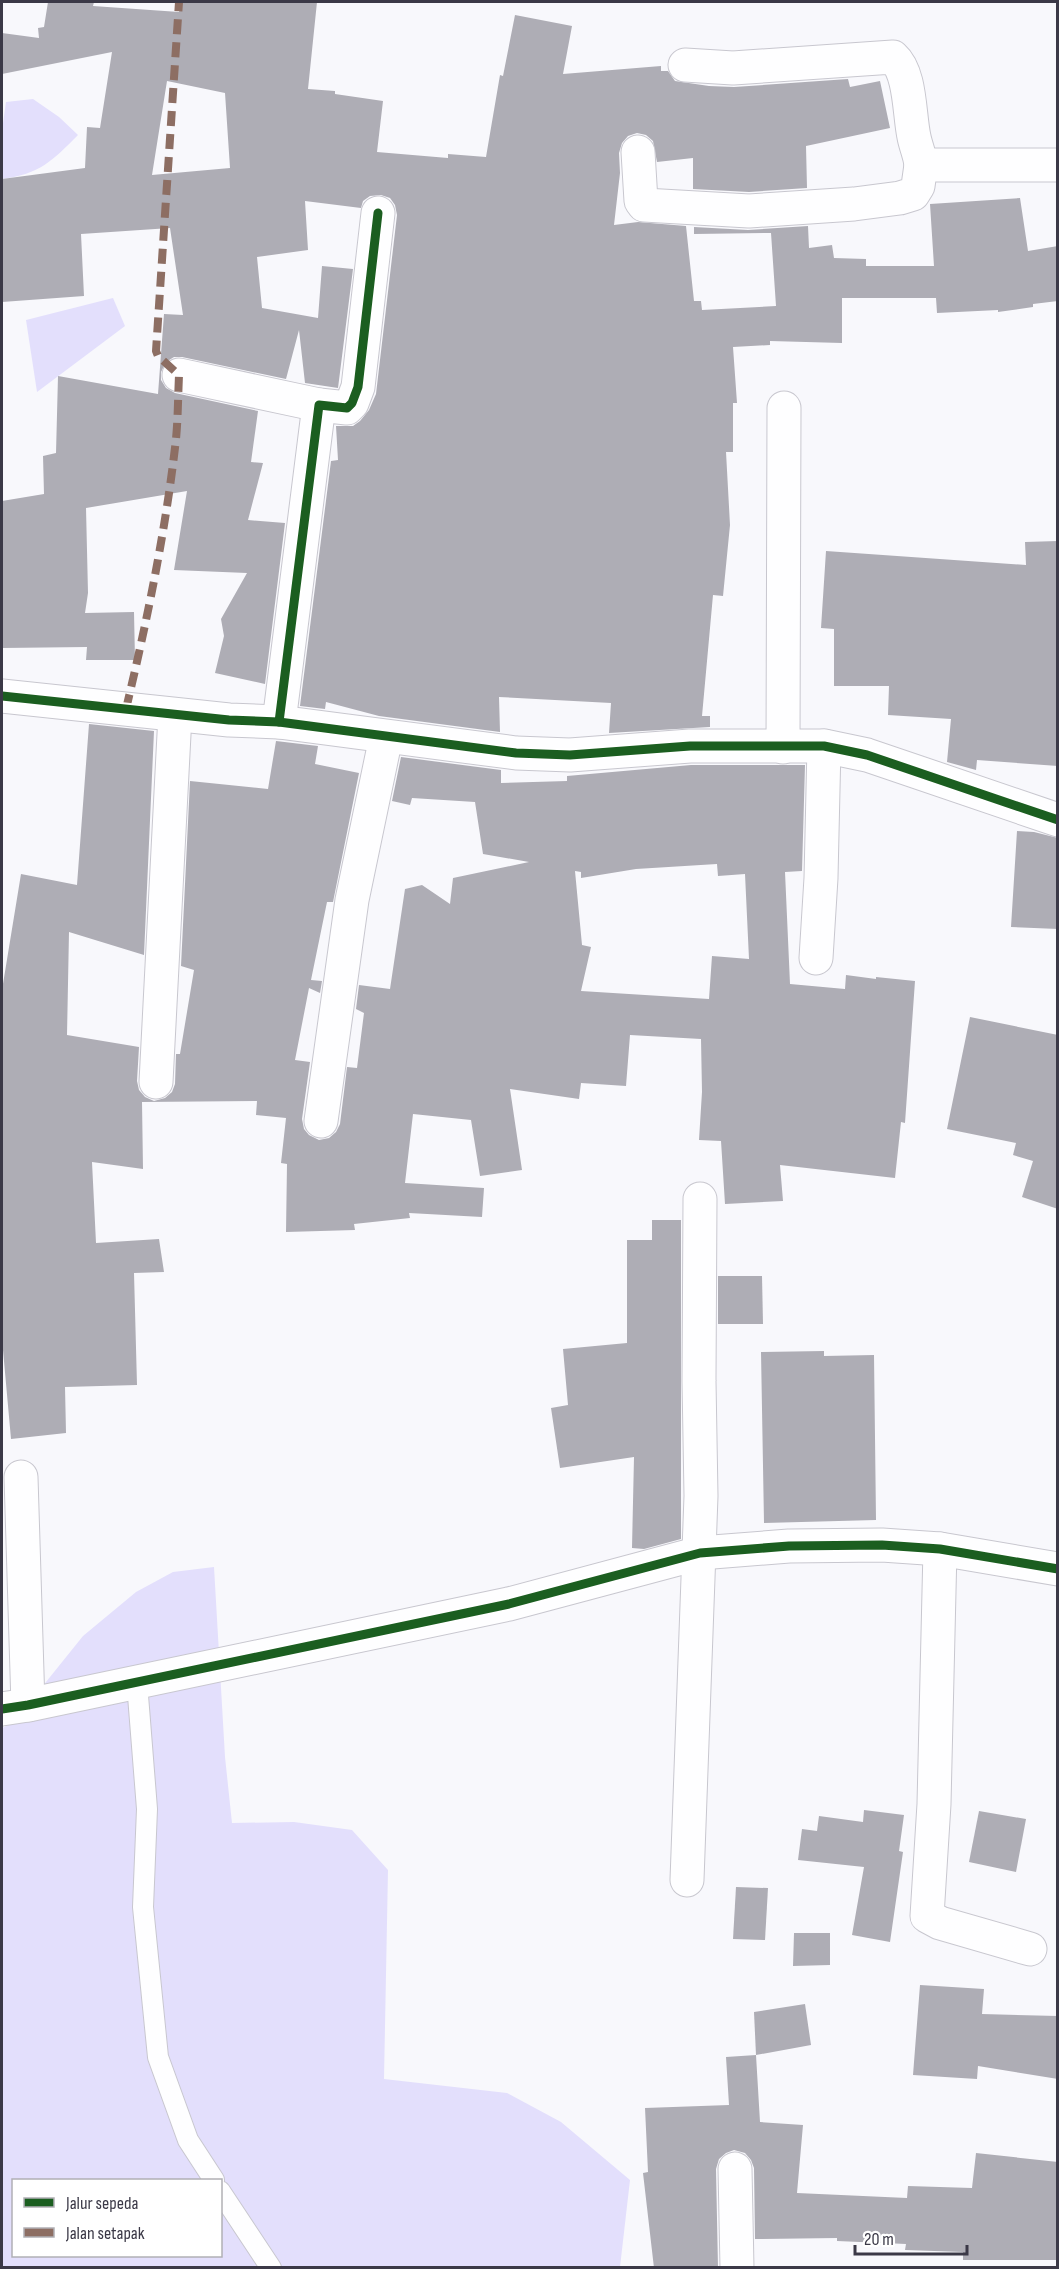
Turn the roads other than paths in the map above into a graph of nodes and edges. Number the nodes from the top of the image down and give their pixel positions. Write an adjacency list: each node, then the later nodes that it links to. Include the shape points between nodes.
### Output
1 (685, 65): 3 (street, via 733,68 893,57 904,75)
2 (638, 152): 3 (street, via 644,205 749,212 900,198 913,194)
3 (921, 165): 4 (street)
4 (1058, 165)
5 (378, 213): 7 (street, via 357,387 347,408)
6 (179, 375): 7 (street)
7 (319, 405): 11 (street)
8 (784, 408): 14 (street)
9 (2, 696): 10 (street)
10 (175, 715): 11 (street); 17 (street)
11 (279, 722): 12 (street)
12 (386, 737): 14 (street, via 549,754 690,746); 18 (street, via 352,900)
13 (824, 746): 14 (street); 15 (street, via 867,755); 16 (street)
14 (783, 747)
15 (1058, 820)
16 (816, 958)
17 (156, 1082)
18 (321, 1121)
19 (700, 1199): 22 (street)
20 (21, 1477): 25 (street)
21 (940, 1549): 22 (street, via 789,1546); 23 (street); 27 (street, via 934,1804 927,1916)
22 (700, 1553): 24 (street, via 509,1604); 26 (street)
23 (1058, 1569)
24 (137, 1683): 25 (street); 29 (lane, via 147,1809 143,1906 158,2057 188,2140)
25 (15, 1707)
26 (687, 1880)
27 (1030, 1949)
28 (735, 2169): 32 (street)
29 (213, 2179)
30 (222, 2194): 31 (lane)
31 (271, 2268)
32 (737, 2268)

